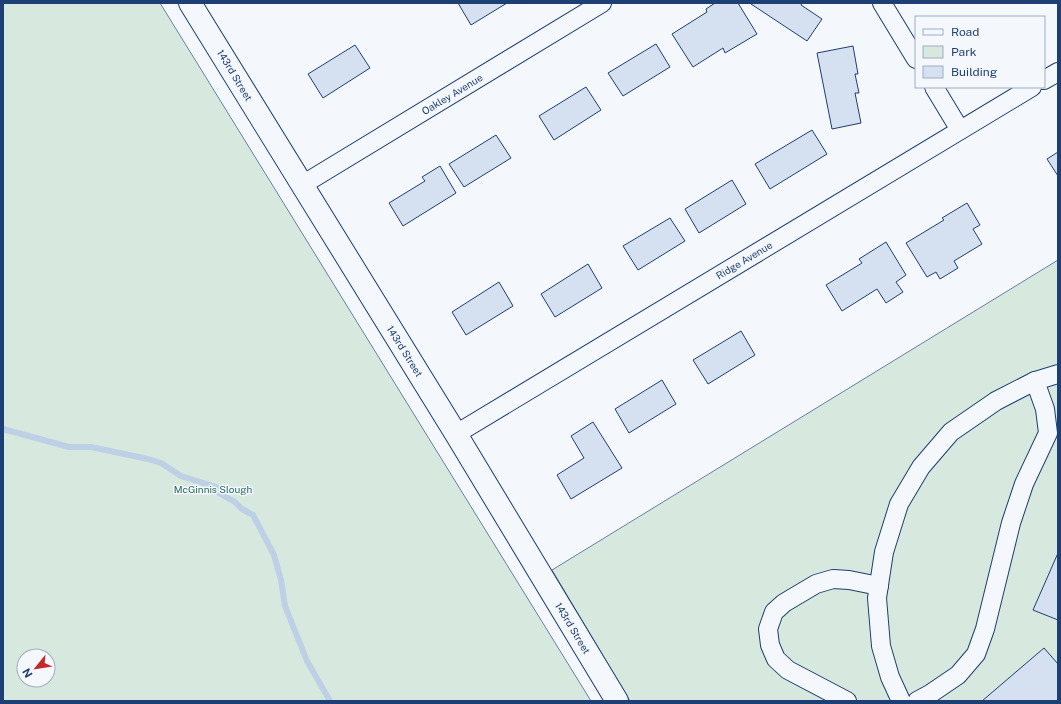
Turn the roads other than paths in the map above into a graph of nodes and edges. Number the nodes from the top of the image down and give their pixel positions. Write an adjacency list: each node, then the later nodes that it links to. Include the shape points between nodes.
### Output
1 (190, 3): 10 (main road, 143rd Street)
2 (602, 3): 10 (street, Oakley Avenue)
3 (882, 3): 4 (street)
4 (915, 57)
5 (1058, 72): 6 (street)
6 (1045, 79)
7 (935, 88): 9 (street)
8 (1030, 88): 9 (street, Ridge Avenue)
9 (960, 130): 13 (street, Ridge Avenue)
10 (302, 185): 13 (main road, 143rd Street)
11 (1058, 374): 12 (street)
12 (1035, 381): 14 (street, via 996,401 952,432 921,467 898,504 884,552); 18 (street, via 1045,409 1048,433 1024,484 1011,523 985,629 976,654 958,675)
13 (456, 434): 15 (main road, 143rd Street)
14 (879, 586): 16 (street, via 833,579 816,584 774,612 768,629 770,645 776,659 788,670); 17 (street, via 877,598 881,646 890,677)
15 (617, 701)
16 (847, 701)
17 (901, 701)
18 (917, 701)

